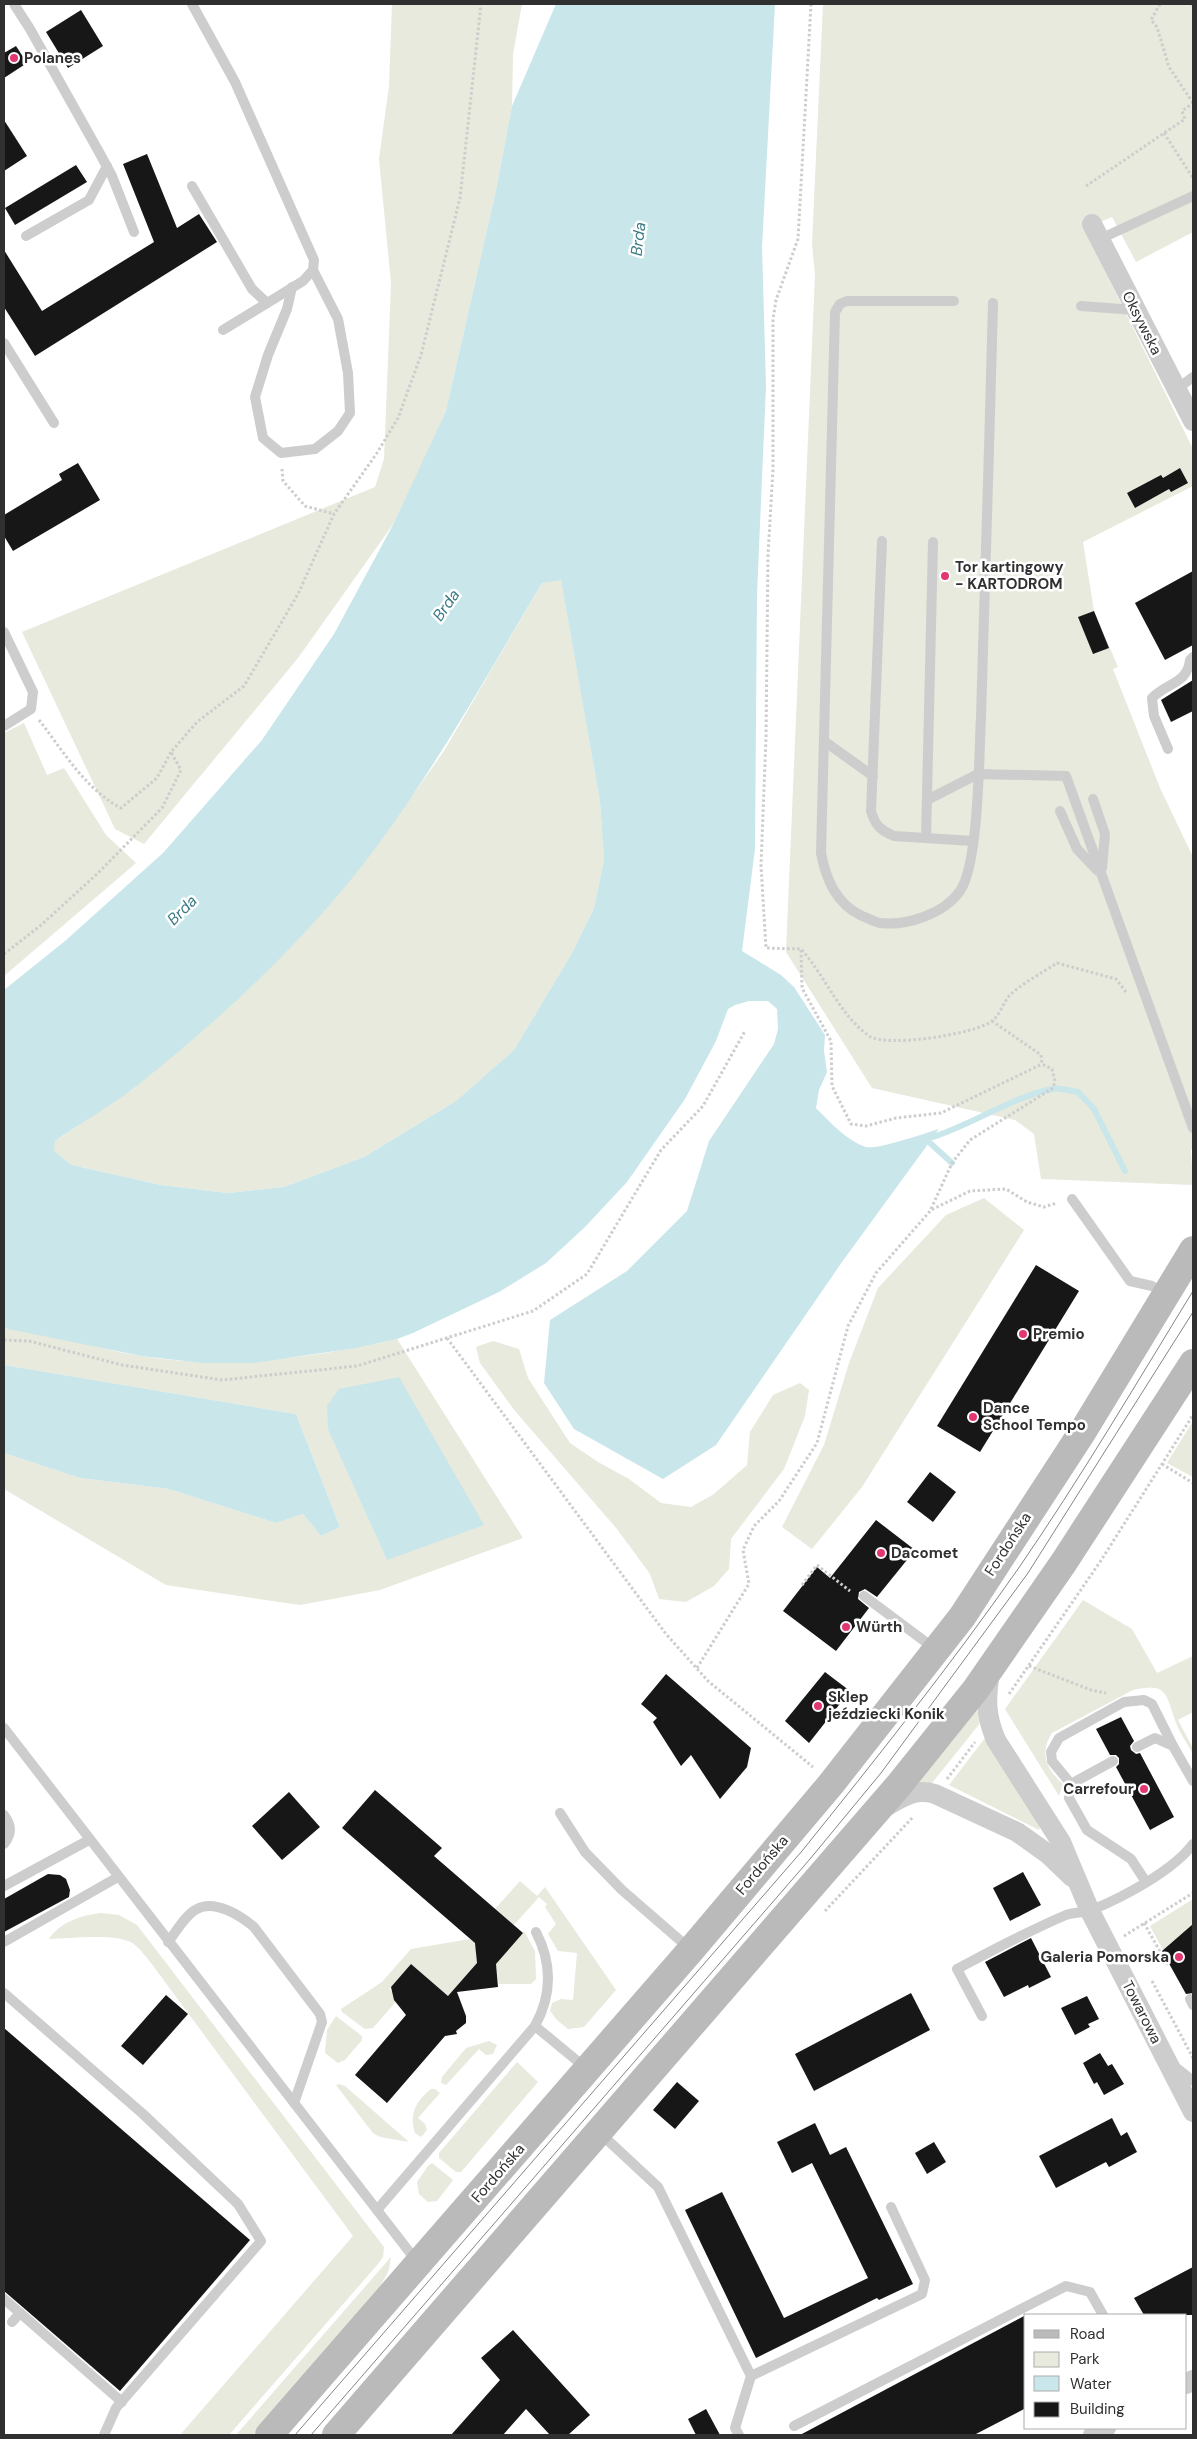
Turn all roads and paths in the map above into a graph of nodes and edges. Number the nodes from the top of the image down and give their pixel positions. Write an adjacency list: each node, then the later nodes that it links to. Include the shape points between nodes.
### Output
1 (14, 4): 8 (lane)
2 (192, 4): 16 (lane, via 234,82 314,260)
3 (481, 4): 30 (path, via 460,198 421,355 398,418)
4 (811, 4): 48 (path, via 798,239 776,300 773,319 773,469 761,864 766,948)
5 (1160, 4): 6 (path, via 1151,20 1157,26 1169,67)
6 (1193, 103): 7 (path, via 1182,111 1185,120)
7 (1164, 133): 9 (path); 11 (path)
8 (107, 166): 14 (lane); 15 (lane, via 89,200)
9 (1193, 178)
10 (192, 186): 19 (lane, via 252,289)
11 (1086, 186)
12 (1193, 196): 13 (lane)
13 (1096, 231): 22 (street, Oksywska)
14 (134, 232)
15 (26, 236)
16 (313, 270): 17 (lane); 29 (lane, via 338,319 348,373 350,413 338,431 315,449)
17 (292, 287): 19 (lane); 29 (lane, via 255,397 263,438)
18 (954, 301): 37 (lane, via 847,301 840,304 835,312)
19 (267, 303): 23 (lane)
20 (993, 303): 40 (lane)
21 (1081, 306): 22 (lane)
22 (1135, 310): 26 (street, Oksywska)
23 (223, 330)
24 (4, 343): 28 (lane)
25 (1193, 377): 26 (lane)
26 (1177, 389): 27 (street, Oksywska)
27 (1193, 421)
28 (54, 423)
29 (280, 453): 30 (path, via 283,481 305,506)
30 (334, 514): 39 (path, via 298,594 244,686 197,722)
31 (882, 541): 41 (lane)
32 (933, 542): 43 (lane)
33 (4, 632): 35 (lane, via 33,692)
34 (1193, 657): 38 (lane, via 1183,678 1152,698 1154,716)
35 (31, 709): 36 (lane); 39 (path, via 87,784 121,808 157,778)
36 (4, 726)
37 (824, 741): 41 (lane); 46 (lane, via 821,853 825,874 842,903 857,914 878,923 903,923 944,907 960,892 969,874)
38 (1168, 749)
39 (171, 752): 49 (path, via 181,770 162,808 97,874)
40 (978, 774): 43 (lane); 46 (lane); 47 (lane, via 1066,776)
41 (873, 776): 45 (lane, via 871,810 874,823 894,836)
42 (1093, 799): 47 (lane, via 1105,834)
43 (927, 800): 45 (lane)
44 (1060, 811): 47 (lane, via 1077,849)
45 (926, 838): 46 (lane)
46 (973, 841)
47 (1102, 877): 54 (lane)
48 (801, 949): 51 (path, via 814,963 841,1008 871,1038 897,1041 946,1037); 53 (path, via 802,988 831,1041 832,1086 851,1124 866,1126 896,1118 941,1114)
49 (4, 954)
50 (1127, 993): 51 (path, via 1116,979 1057,963 1010,995)
51 (992, 1021): 53 (path, via 1041,1055)
52 (745, 1030): 59 (path, via 702,1106 661,1150 587,1274 533,1311)
53 (1042, 1064): 56 (path, via 1052,1069 1053,1088 970,1140 952,1163)
54 (1193, 1128)
55 (1072, 1199): 56 (path, via 1044,1207 1027,1202 1006,1189 970,1191); 58 (lane, via 1130,1281 1152,1286)
56 (931, 1210): 68 (path, via 876,1273 848,1326 817,1443 779,1502 754,1526 743,1550 749,1584)
57 (1193, 1250): 58 (main road, Fordońska)
58 (1167, 1294): 66 (main road, Fordońska, via 962,1617)
59 (447, 1338): 60 (path, via 357,1366 222,1380 122,1365 30,1341); 68 (path, via 666,1634)
60 (4, 1340)
61 (1193, 1363): 69 (main road, via 1064,1562)
62 (1162, 1464): 63 (path)
63 (1193, 1483)
64 (802, 1584): 65 (path, via 817,1566)
65 (859, 1595): 66 (lane)
66 (936, 1649): 76 (main road, Fordońska)
67 (1029, 1666): 70 (path, via 1091,1690)
68 (697, 1668): 76 (path, via 708,1681)
69 (990, 1669): 78 (main road); 86 (street, Towarowa, via 986,1703 988,1722 1061,1842)
70 (1144, 1700): 72 (lane, via 1152,1704); 77 (lane, via 1124,1702 1059,1738 1051,1752 1052,1761)
71 (4, 1728): 81 (lane)
72 (1173, 1746): 73 (lane, via 1155,1738); 75 (lane)
73 (1137, 1747)
74 (1113, 1761): 77 (lane)
75 (1193, 1781)
76 (830, 1784): 97 (main road, Fordońska)
77 (1070, 1784): 85 (lane, via 1068,1798 1087,1830 1131,1858)
78 (876, 1812): 86 (street, Towarowa, via 909,1794 923,1790 935,1794 1017,1832); 109 (main road)
79 (560, 1813): 97 (lane, via 585,1852 622,1890)
80 (4, 1815): 82 (lane, via 10,1827)
81 (89, 1840): 84 (lane); 87 (lane)
82 (4, 1844)
83 (1193, 1844): 85 (lane, via 1180,1860)
84 (118, 1877): 93 (lane); 94 (lane)
85 (1146, 1882): 89 (lane)
86 (1079, 1884): 89 (street, Towarowa)
87 (4, 1886)
88 (1193, 1892): 90 (path)
89 (1090, 1910): 96 (street, Towarowa); 101 (lane, via 1069,1914 1026,1932 956,1969)
90 (1144, 1923): 92 (path); 98 (path)
91 (536, 1932): 102 (lane, via 546,1957 548,1978 546,1998)
92 (1126, 1934): 95 (path); 96 (path)
93 (4, 1942)
94 (168, 1942): 107 (lane); 107 (lane, via 196,1909 208,1905 234,1913 254,1928 320,2014 322,2022)
95 (1131, 1942)
96 (1107, 1945): 104 (street, Towarowa)
97 (691, 1950): 105 (main road, Fordońska)
98 (1169, 1963)
99 (1149, 1975): 103 (path)
100 (4, 1993): 118 (lane, via 143,2114 238,2204 261,2241)
101 (982, 2016)
102 (535, 2026): 105 (lane); 111 (lane)
103 (1193, 2058)
104 (1166, 2059): 106 (lane); 108 (street, Towarowa)
105 (588, 2070): 112 (main road, Fordońska)
106 (1193, 2081)
107 (294, 2103): 111 (lane)
108 (1193, 2112)
109 (599, 2132): 117 (lane, via 658,2187); 122 (main road)
110 (891, 2207): 117 (lane, via 925,2280 922,2294)
111 (377, 2210): 112 (lane)
112 (418, 2264): 121 (main road, Fordońska)
113 (4, 2299): 114 (lane)
114 (20, 2313): 116 (lane); 118 (lane)
115 (1102, 2314): 119 (lane, via 1090,2292 1066,2286)
116 (12, 2322)
117 (751, 2376): 123 (lane, via 735,2428)
118 (122, 2402): 120 (lane)
119 (794, 2426)
120 (104, 2435)
121 (269, 2435)
122 (336, 2435)
123 (739, 2435)

